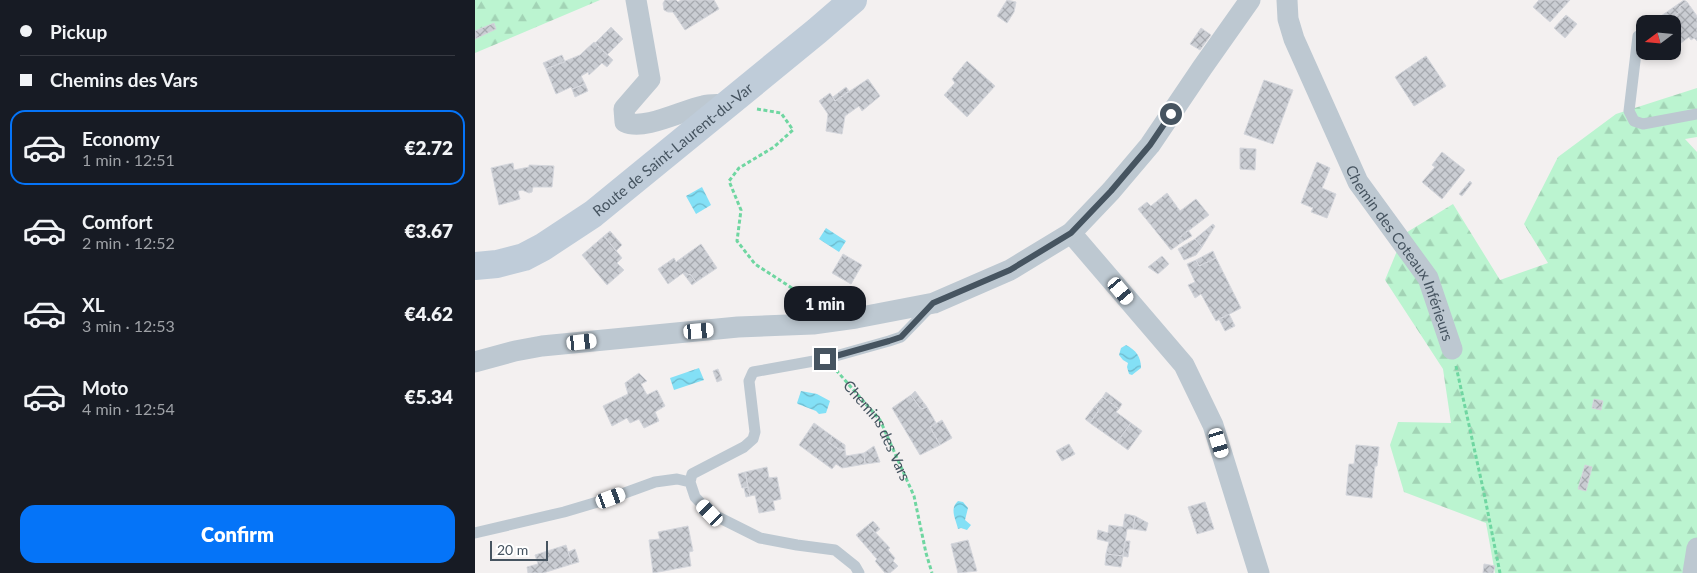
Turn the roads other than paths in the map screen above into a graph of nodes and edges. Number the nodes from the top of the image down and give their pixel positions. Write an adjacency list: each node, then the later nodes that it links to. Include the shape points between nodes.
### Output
1 (636, 0): 6 (street, via 649,79 624,109 625,122 631,126 703,106)
2 (853, 0): 6 (street, Route de Saint-Laurent-du-Var)
3 (1250, 0): 8 (street, via 1150,145)
4 (1287, 0): 11 (street, Chemin des Coteaux Inférieurs, via 1294,38 1358,182 1428,278)
5 (1636, 52): 7 (lane, via 1629,110 1634,121 1643,124)
6 (727, 104): 9 (street, Route de Saint-Laurent-du-Var, via 593,214 543,247 524,257)
7 (1697, 114)
8 (1071, 233): 10 (street, via 1010,270); 17 (street, via 1184,365 1213,425)
9 (475, 266)
10 (933, 303): 12 (street, via 813,324 738,327 543,346); 13 (lane, via 901,337 825,359 753,372 749,381 753,439 692,474)
11 (1452, 349)
12 (475, 362)
13 (691, 482): 14 (lane, via 677,479 655,482 564,512); 16 (lane, via 695,497 710,513 760,538 835,550)
14 (475, 533)
15 (1697, 548): 18 (street)
16 (859, 573)
17 (1259, 573)
18 (1693, 573)

